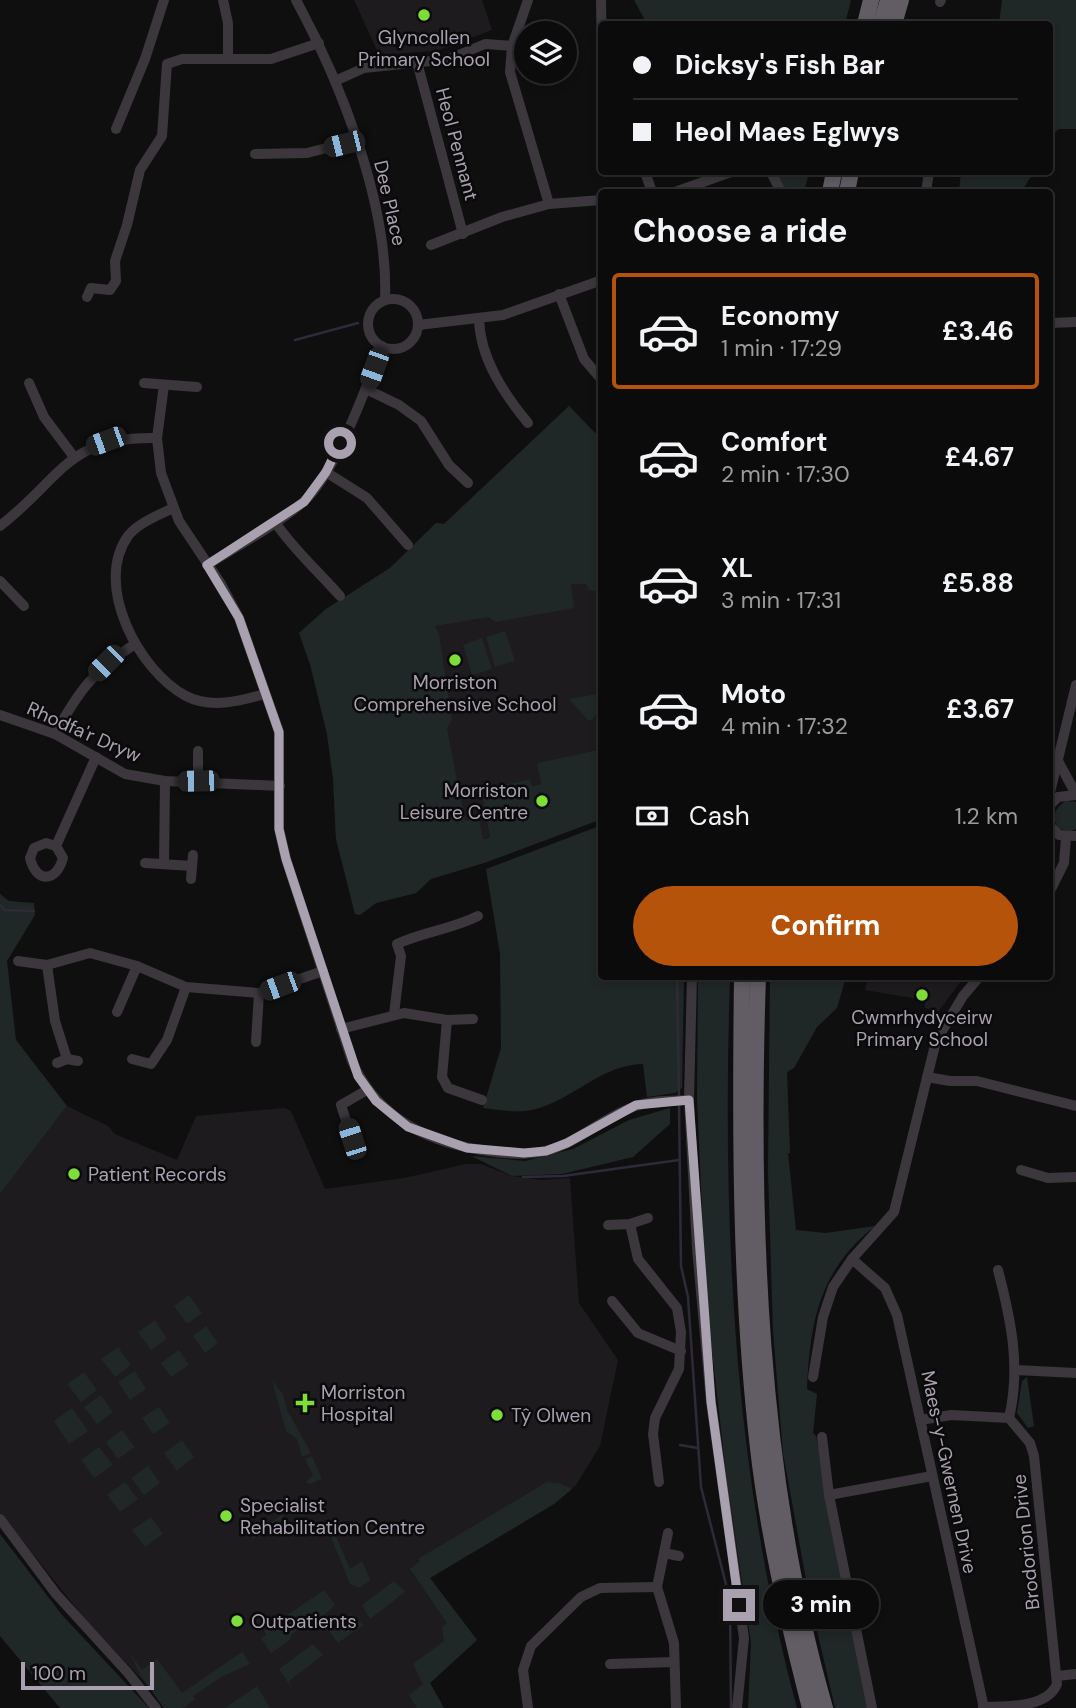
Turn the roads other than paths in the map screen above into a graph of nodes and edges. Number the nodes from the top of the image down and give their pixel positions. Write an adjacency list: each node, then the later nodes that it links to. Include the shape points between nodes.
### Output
1 (164, 0): 20 (street)
2 (223, 0): 17 (street)
3 (296, 0): 15 (street, Dee Place)
4 (528, 0): 16 (street)
5 (601, 0): 10 (street)
6 (864, 0): 11 (highway)
7 (871, 0): 12 (highway)
8 (888, 0): 13 (highway)
9 (901, 0): 14 (highway)
10 (601, 21)
11 (863, 21)
12 (864, 21)
13 (882, 21)
14 (895, 21)
15 (320, 43): 17 (street, via 271,59); 19 (street, Dee Place)
16 (512, 46): 18 (street, via 485,44 449,59); 26 (street, via 510,72)
17 (228, 59): 31 (street, via 182,59 167,64 162,136 140,170 115,261 116,281 110,290 92,288)
18 (417, 62): 19 (street, via 364,68); 27 (street, Heol Pennant)
19 (335, 81): 21 (street, Dee Place)
20 (116, 129)
21 (358, 140): 22 (street, via 307,153); 32 (street, Dee Place, via 386,266)
22 (255, 154)
23 (723, 175): 24 (street)
24 (684, 189)
25 (598, 200): 26 (street)
26 (548, 204): 27 (street)
27 (463, 234): 28 (street)
28 (431, 246)
29 (598, 281): 30 (street)
30 (559, 294): 33 (street, via 517,311); 38 (street, via 584,359)
31 (87, 297)
32 (385, 300): 36 (street, via 405,302); 37 (street, via 368,319 370,334)
33 (479, 319): 36 (street); 44 (street, via 488,361 509,401)
34 (1076, 322): 35 (street)
35 (1053, 323)
36 (418, 325): 37 (street, via 403,347)
37 (382, 346): 43 (street)
38 (598, 375)
39 (29, 383): 46 (street, via 44,417)
40 (144, 383): 41 (street)
41 (164, 385): 42 (street); 45 (street)
42 (197, 387)
43 (366, 389): 47 (street); 48 (street, via 421,421 449,465)
44 (528, 423)
45 (157, 438): 46 (street, via 106,441); 49 (street, via 161,473)
46 (74, 457): 50 (street)
47 (326, 472): 51 (street, via 304,502); 52 (street, via 367,498)
48 (468, 483)
49 (173, 508): 53 (street); 57 (street, via 129,535 115,562 116,600)
50 (3, 520)
51 (275, 522): 53 (street); 55 (street, via 289,544)
52 (408, 545)
53 (207, 565): 59 (street, via 239,618)
54 (0, 581): 56 (street)
55 (340, 597)
56 (24, 606)
57 (135, 644): 59 (street, via 160,674 187,696 213,703); 61 (street, via 84,684)
58 (1076, 685): 64 (street)
59 (265, 694): 68 (street, via 279,732)
60 (0, 715): 61 (street, Rhodfa'r Dryw)
61 (55, 734): 63 (street, Rhodfa'r Dryw)
62 (198, 751): 66 (street)
63 (96, 757): 65 (street, Rhodfa'r Dryw, via 125,774); 73 (street)
64 (1058, 761): 67 (street); 69 (street)
65 (164, 781): 66 (street, Rhodfa'r Dryw); 75 (street)
66 (198, 781): 68 (street, Rhodfa'r Dryw)
67 (1053, 785)
68 (280, 786): 82 (street, via 279,829)
69 (1076, 794): 70 (street)
70 (1053, 798)
71 (1053, 828): 72 (street)
72 (1071, 837): 77 (street)
73 (56, 846)
74 (145, 863): 75 (street)
75 (164, 864): 76 (street, via 192,860)
76 (191, 879)
77 (1053, 885)
78 (478, 916): 90 (street, via 453,929 419,934 397,944 401,956)
79 (18, 961): 80 (street)
80 (47, 964): 81 (street, via 90,953); 96 (street, via 55,1021)
81 (137, 966): 87 (street); 89 (street)
82 (323, 971): 88 (street); 93 (street)
83 (692, 980): 100 (street)
84 (742, 980): 136 (highway, via 741,1203 758,1448 775,1555)
85 (758, 980): 137 (highway, via 757,1197 766,1363 788,1544)
86 (977, 980): 97 (street, via 944,1025)
87 (186, 987): 88 (street); 95 (street, via 167,1040 151,1064)
88 (259, 993): 94 (street)
89 (117, 1012)
90 (394, 1014): 91 (street); 93 (street)
91 (447, 1020): 92 (street); 99 (street, via 442,1077 448,1088)
92 (473, 1020)
93 (341, 1029): 98 (street)
94 (256, 1042)
95 (132, 1059)
96 (67, 1061)
97 (926, 1077): 101 (street, via 976,1081); 108 (street, via 894,1212)
98 (366, 1090): 100 (street, via 389,1113 417,1131 467,1148 524,1153 567,1143 636,1105); 102 (street, via 341,1105)
99 (482, 1100)
100 (689, 1100): 135 (street, via 711,1402 744,1638)
101 (1076, 1106)
102 (352, 1139)
103 (1021, 1170): 104 (street, via 1048,1178)
104 (1076, 1177)
105 (648, 1218): 106 (street)
106 (630, 1224): 107 (street); 111 (street, via 638,1259 677,1308)
107 (608, 1225)
108 (852, 1259): 114 (street, via 826,1304); 116 (street, Maes-y-Gwernen Drive, via 877,1279 892,1299)
109 (998, 1270): 112 (street, via 1012,1325)
110 (612, 1301): 111 (street, via 639,1333)
111 (681, 1351): 119 (street, via 679,1369 655,1418)
112 (1016, 1370): 113 (street); 115 (street)
113 (1076, 1373)
114 (813, 1377)
115 (1009, 1418): 116 (street, via 951,1415); 130 (street, Brodorion Drive, via 1030,1443 1034,1456)
116 (920, 1420): 118 (street, Maes-y-Gwernen Drive)
117 (822, 1437): 120 (street)
118 (932, 1476): 120 (street); 139 (street, Maes-y-Gwernen Drive)
119 (659, 1482)
120 (829, 1495): 138 (street)
121 (0, 1519): 132 (street, via 56,1594)
122 (668, 1533): 123 (street)
123 (664, 1553): 124 (street); 125 (street)
124 (680, 1556)
125 (657, 1587): 126 (street, via 674,1643); 133 (street, via 600,1588 581,1597 531,1646 523,1670)
126 (674, 1661): 127 (street); 134 (street)
127 (630, 1663): 128 (street); 131 (street)
128 (610, 1664)
129 (1076, 1674): 130 (street)
130 (1057, 1676): 139 (street, via 1054,1693 1045,1701)
131 (629, 1677)
132 (156, 1708)
133 (528, 1708)
134 (676, 1708)
135 (737, 1708)
136 (810, 1708)
137 (825, 1708)
138 (872, 1708)
139 (984, 1708)

